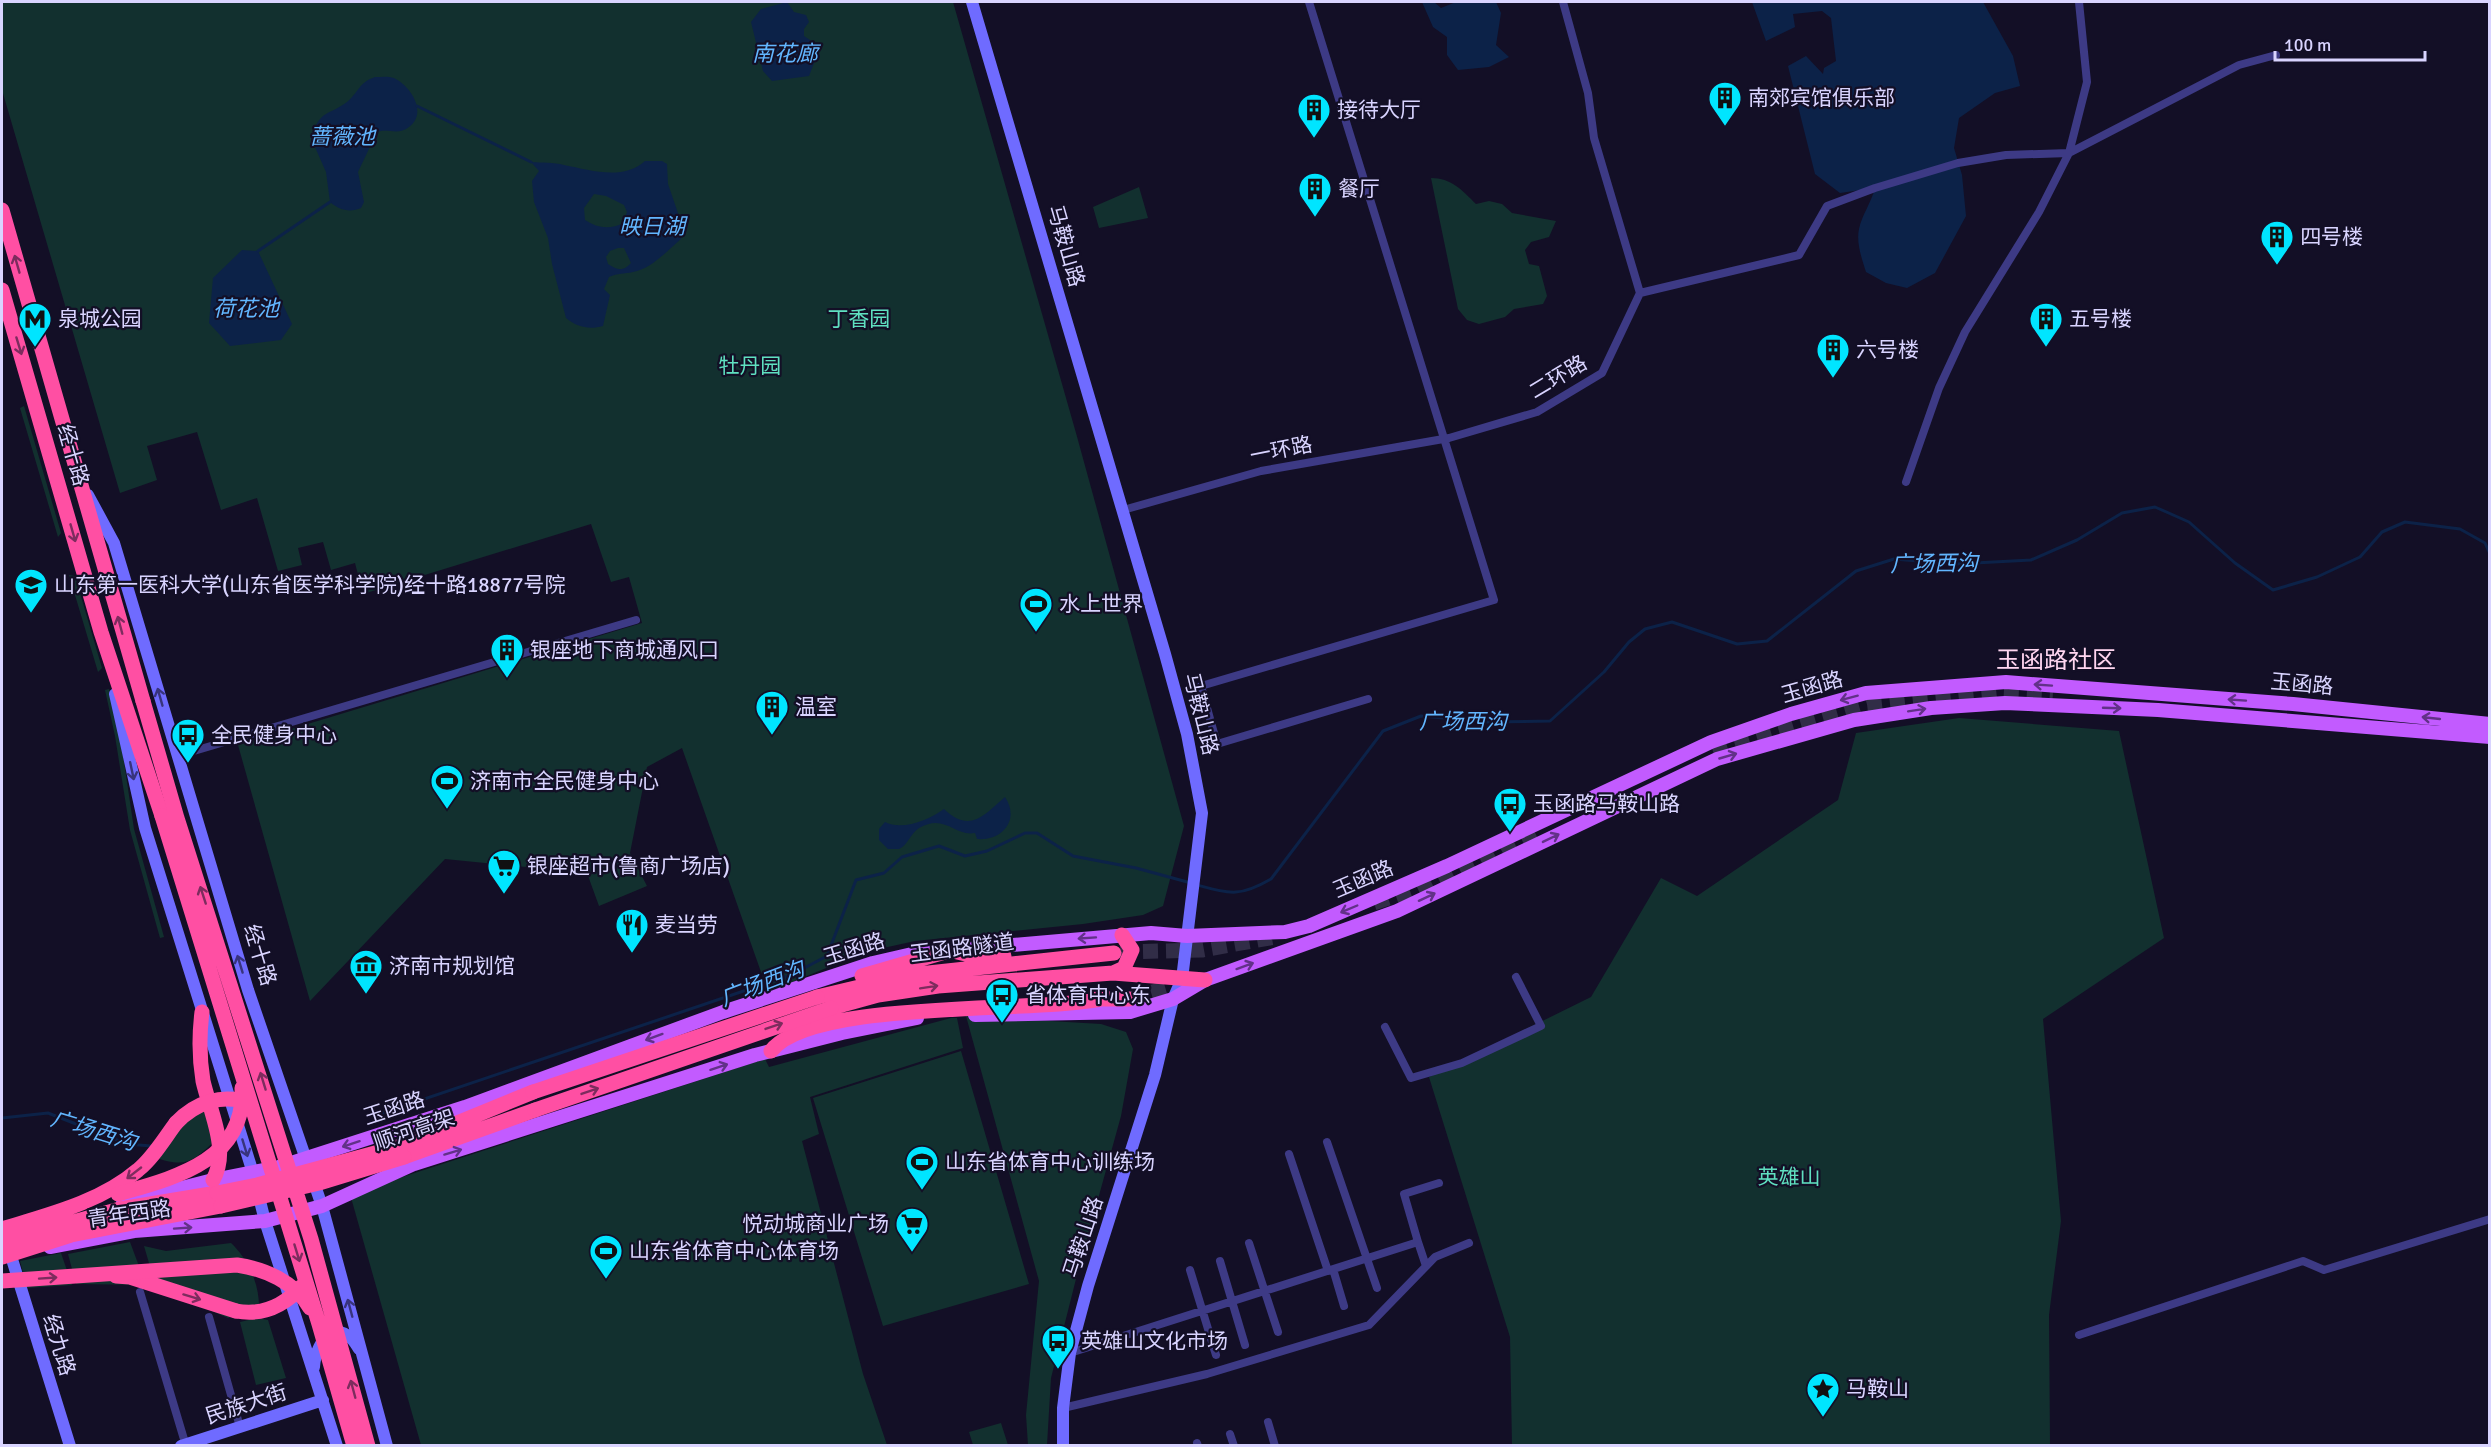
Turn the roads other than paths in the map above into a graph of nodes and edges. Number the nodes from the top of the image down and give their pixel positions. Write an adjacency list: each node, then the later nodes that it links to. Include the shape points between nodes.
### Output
1 (972, 2): 13 (main road, 马鞍山路)
2 (1309, 2): 10 (street)
3 (1563, 2): 9 (street, via 1588,93 1594,138)
4 (2079, 2): 6 (street, via 2087,82)
5 (2276, 55): 6 (street, via 2239,64)
6 (2069, 153): 9 (street, via 2006,155 1875,188 1827,206 1799,255); 12 (street, via 2039,212 1965,332 1939,388)
7 (2, 210): 11 (highway, 经十路, one-way to 7)
8 (2, 290): 15 (highway, 经十路, one-way to 15)
9 (1640, 293): 10 (street, 二环路, via 1602,373 1537,412)
10 (1447, 439): 13 (street, 一环路, via 1261,471); 16 (street, via 1494,600 1201,686 1217,744)
11 (81, 482): 19 (main road, 经十路, one-way to 11, via 114,543); 43 (highway, 经十路, one-way to 11, bridge, via 177,818)
12 (1906, 483)
13 (1123, 510): 22 (main road, 马鞍山路, via 1187,734 1202,813)
14 (636, 620): 19 (street)
15 (101, 632): 20 (main road, 经十路, one-way to 20, via 145,828); 40 (highway, 经十路, bridge)
16 (1368, 699)
17 (2490, 724): 22 (main road, 玉函路, one-way to 22, via 2006,682 1866,693 1711,742 1309,926 1285,932)
18 (2490, 737): 29 (main road, 玉函路, one-way to 18, via 1397,911 1717,759 1854,720 1931,708 2005,703 2158,710)
19 (177, 756): 30 (main road, 经十路, one-way to 19)
20 (178, 935): 30 (main road, via 188,942 221,1047 229,1051 241,1048 254,1034); 36 (main road, 经十路)
21 (1122, 935): 22 (main road, 玉函路); 23 (main road, 玉函路, one-way to 23); 26 (highway, via 1132,950 1124,968)
22 (1187, 936): 28 (main road, 马鞍山路)
23 (949, 951): 25 (highway, via 974,956); 31 (highway, via 831,985); 38 (main road, 玉函路, via 927,951 873,963)
24 (1114, 952): 25 (highway, 玉函路隧道)
25 (1082, 955): 31 (highway, 玉函路隧道, via 910,975)
26 (1113, 973): 28 (highway); 35 (highway, one-way to 26, via 878,995 938,986)
27 (1516, 977): 37 (street, via 1541,1026 1462,1063 1411,1078)
28 (1182, 979): 29 (highway); 34 (main road, 马鞍山路)
29 (1205, 980): 34 (main road, 玉函路)
30 (248, 990): 45 (main road, 经十路)
31 (817, 997): 56 (highway, 顺河高架, bridge, via 564,1081 391,1149 257,1185 120,1209)
32 (1102, 999): 33 (highway); 35 (highway, via 959,1000); 39 (highway, via 966,1007 828,1023 779,1040)
33 (1129, 999)
34 (1173, 999): 39 (main road, 玉函路, via 1130,1012 920,1017); 79 (main road, 马鞍山路, via 1155,1075)
35 (831, 1008): 60 (highway, 顺河高架, one-way to 35, bridge, via 70,1235 319,1183)
36 (202, 1012): 46 (main road, 经十路, one-way to 46); 47 (highway, via 198,1042 221,1166)
37 (1385, 1027)
38 (675, 1029): 41 (main road); 45 (main road, 玉函路, one-way to 45, via 465,1107)
39 (771, 1051): 41 (main road, 玉函路, one-way to 39)
40 (239, 1064): 51 (highway, bridge, via 243,1100 239,1117 232,1134 208,1159 163,1181); 75 (highway, 经十路, one-way to 75, bridge)
41 (693, 1076): 49 (main road, 玉函路, one-way to 41, via 414,1164)
42 (1327, 1143): 61 (street)
43 (285, 1154): 51 (highway, one-way to 51, bridge, via 274,1126 258,1106 238,1100 209,1101 182,1116 139,1170 115,1187); 55 (highway, 经十路, bridge)
44 (1289, 1154): 65 (street)
45 (306, 1158): 46 (main road, 玉函路); 49 (main road, 经十路)
46 (253, 1173): 47 (main road, 青年西路); 52 (main road, 经十路)
47 (213, 1180): 54 (main road, 青年西路)
48 (1438, 1183): 57 (street, via 1404,1194)
49 (322, 1206): 52 (main road, 玉函路); 81 (main road, 经十路, one-way to 49)
50 (2490, 1219): 77 (street, via 2325,1270 2303,1261)
51 (29, 1221): 53 (highway)
52 (265, 1221): 60 (main road, 青年西路, one-way to 52, via 134,1231); 82 (main road, 经十路)
53 (2, 1229)
54 (2, 1236)
55 (311, 1239): 66 (highway, one-way to 55, bridge, via 130,1277 236,1311 257,1312 288,1301 306,1282 314,1255); 92 (highway, 经十路, one-way to 55, bridge)
56 (2, 1242)
57 (1418, 1242): 61 (street); 63 (street)
58 (1249, 1243): 69 (street)
59 (1469, 1243): 63 (street, via 1435,1257)
60 (5, 1258): 89 (main road, 经九路)
61 (1367, 1258): 65 (street); 68 (street)
62 (1220, 1262): 71 (street)
63 (1426, 1266): 84 (street, via 1369,1325 1207,1374)
64 (1190, 1270): 73 (street)
65 (1330, 1270): 69 (street); 72 (street)
66 (95, 1275): 67 (highway, one-way to 66, bridge); 75 (highway, bridge, via 218,1264 258,1268 292,1287)
67 (2, 1281)
68 (1377, 1288)
69 (1264, 1291): 71 (street); 76 (street)
70 (140, 1292): 88 (street)
71 (1232, 1302): 73 (street); 78 (street)
72 (1344, 1306)
73 (1202, 1311): 79 (street); 80 (street)
74 (210, 1317): 86 (street)
75 (319, 1324): 91 (highway, 经十路, bridge)
76 (1278, 1332)
77 (2079, 1335)
78 (1245, 1345)
79 (1070, 1353): 84 (main road, 马鞍山路)
80 (1216, 1355)
81 (363, 1358): 82 (main road, via 348,1335 334,1332 326,1335 318,1346); 93 (main road, 经十路)
82 (314, 1373): 83 (main road, 经十路)
83 (323, 1400): 86 (main road, 民族大街); 90 (main road, 经十路)
84 (1063, 1408): 94 (main road, 马鞍山路)
85 (1268, 1422): 96 (street)
86 (240, 1427): 88 (main road, 民族大街)
87 (1230, 1434): 95 (street)
88 (184, 1445)
89 (70, 1446)
90 (337, 1446)
91 (354, 1446)
92 (368, 1446)
93 (387, 1446)
94 (1063, 1446)
95 (1234, 1446)
96 (1275, 1446)

